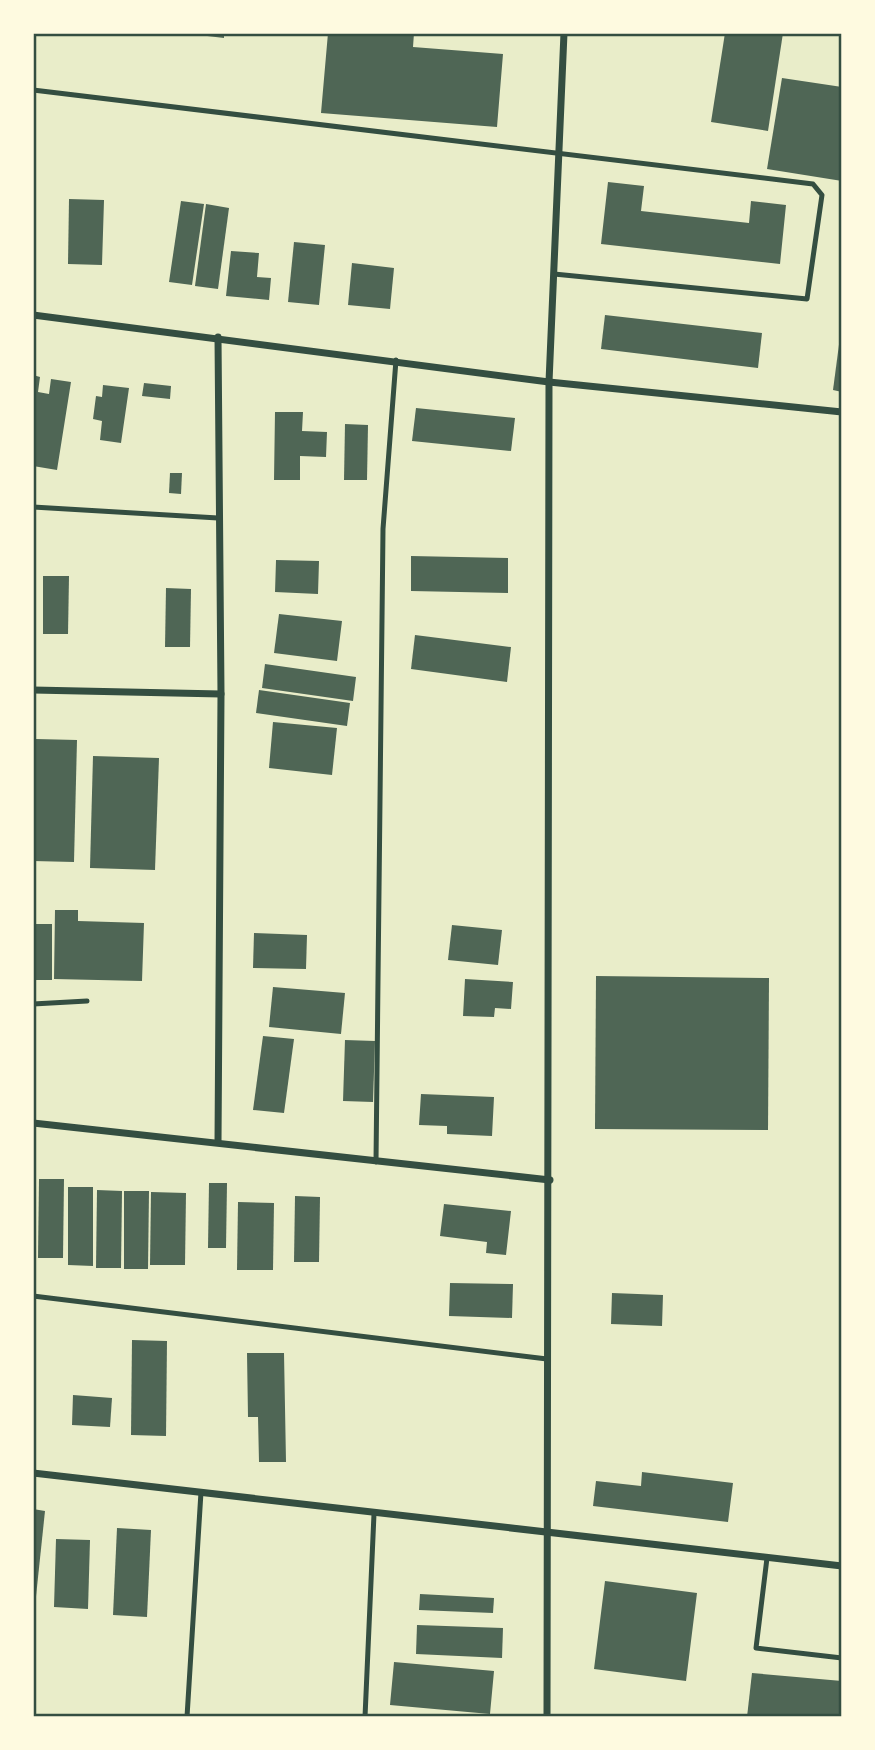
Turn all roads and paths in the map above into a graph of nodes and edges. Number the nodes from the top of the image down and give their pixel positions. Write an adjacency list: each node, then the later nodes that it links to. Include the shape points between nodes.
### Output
1 (564, 33): 3 (street)
2 (33, 90): 3 (lane)
3 (559, 152): 4 (street); 4 (lane, via 813,184 822,195 822,212 807,299)
4 (554, 274): 8 (street)
5 (33, 314): 6 (street)
6 (218, 337): 7 (street); 11 (street)
7 (396, 360): 8 (street); 18 (lane, via 383,529)
8 (549, 382): 9 (street); 19 (street)
9 (842, 412)
10 (33, 507): 11 (lane)
11 (218, 518): 13 (street)
12 (33, 690): 13 (street)
13 (221, 694): 17 (street)
14 (88, 1001): 15 (lane)
15 (33, 1004)
16 (33, 1123): 17 (street)
17 (218, 1142): 18 (street)
18 (376, 1162): 19 (street)
19 (550, 1180): 21 (street)
20 (33, 1296): 21 (lane)
21 (547, 1359): 25 (street)
22 (33, 1473): 23 (street)
23 (201, 1492): 24 (street); 29 (lane)
24 (374, 1514): 25 (street); 30 (lane)
25 (549, 1533): 26 (street); 31 (street)
26 (767, 1558): 27 (street); 28 (lane, via 756,1648)
27 (842, 1566)
28 (842, 1658)
29 (187, 1717)
30 (365, 1717)
31 (547, 1717)

